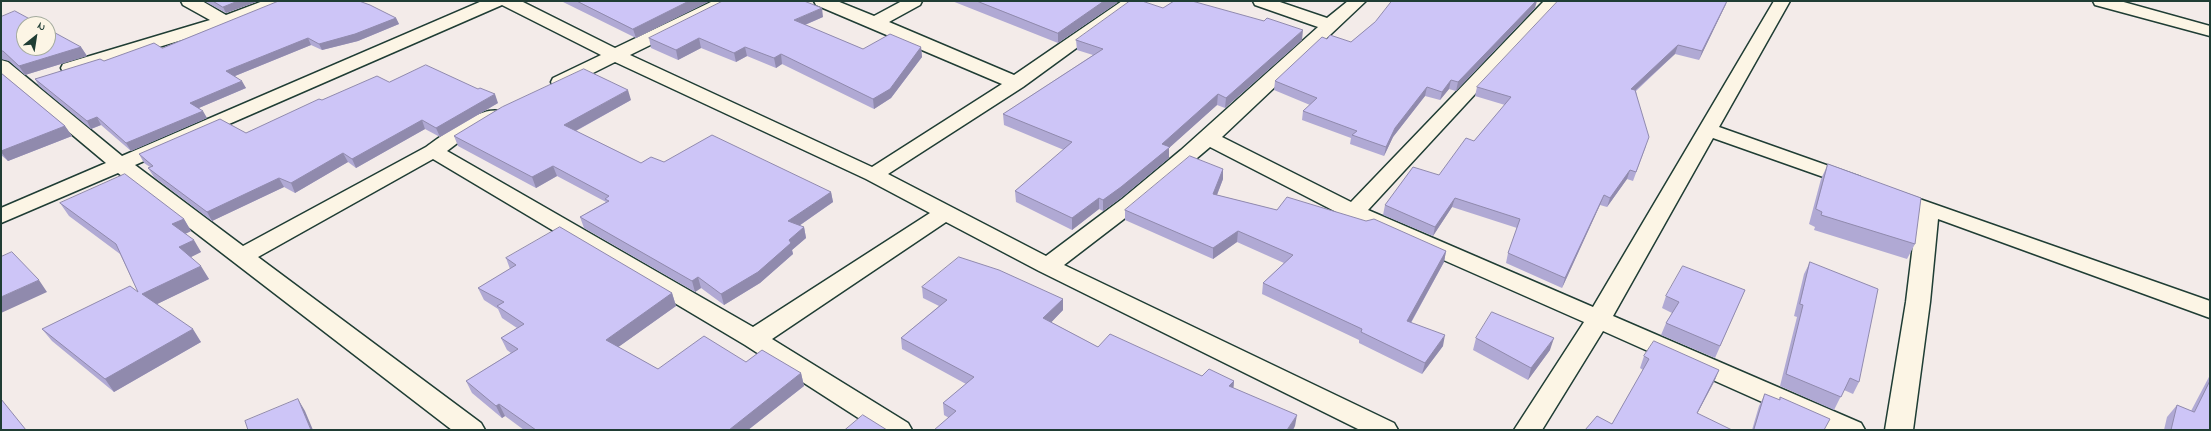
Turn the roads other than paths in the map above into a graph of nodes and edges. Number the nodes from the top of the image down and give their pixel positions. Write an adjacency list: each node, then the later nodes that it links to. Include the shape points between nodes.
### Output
1 (189, 1): 14 (street)
2 (278, 1): 14 (street)
3 (496, 1): 27 (street)
4 (508, 1): 18 (street)
5 (726, 1): 18 (street)
6 (822, 1): 15 (street)
7 (914, 1): 15 (street)
8 (1133, 1): 21 (street)
9 (1261, 1): 16 (street)
10 (1358, 1): 16 (street)
11 (1553, 1): 31 (street)
12 (1782, 1): 24 (street, via 1753,48)
13 (2101, 1): 17 (street)
14 (225, 21): 20 (street)
15 (875, 22): 21 (street)
16 (1329, 25): 25 (street)
17 (2210, 31)
18 (617, 56): 22 (street); 28 (street)
19 (1, 66): 20 (street)
20 (24, 83): 27 (street)
21 (1016, 83): 28 (street)
22 (544, 89)
23 (508, 106): 26 (street, via 461,131)
24 (1709, 130): 29 (street); 36 (street)
25 (1209, 138): 31 (street); 34 (street)
26 (433, 151): 33 (street); 37 (street)
27 (120, 164): 32 (street); 33 (street)
28 (873, 175): 30 (street)
29 (1928, 208): 35 (street); 43 (street, via 1918,302)
30 (947, 212): 34 (street); 37 (street)
31 (1354, 212): 36 (street)
32 (1, 216)
33 (243, 255): 38 (street)
34 (1047, 266): 40 (street)
35 (2210, 310)
36 (1599, 318): 41 (street); 42 (street)
37 (754, 339): 39 (street)
38 (471, 430)
39 (898, 430)
40 (1384, 430)
41 (1528, 430)
42 (1851, 430)
43 (1899, 430)

